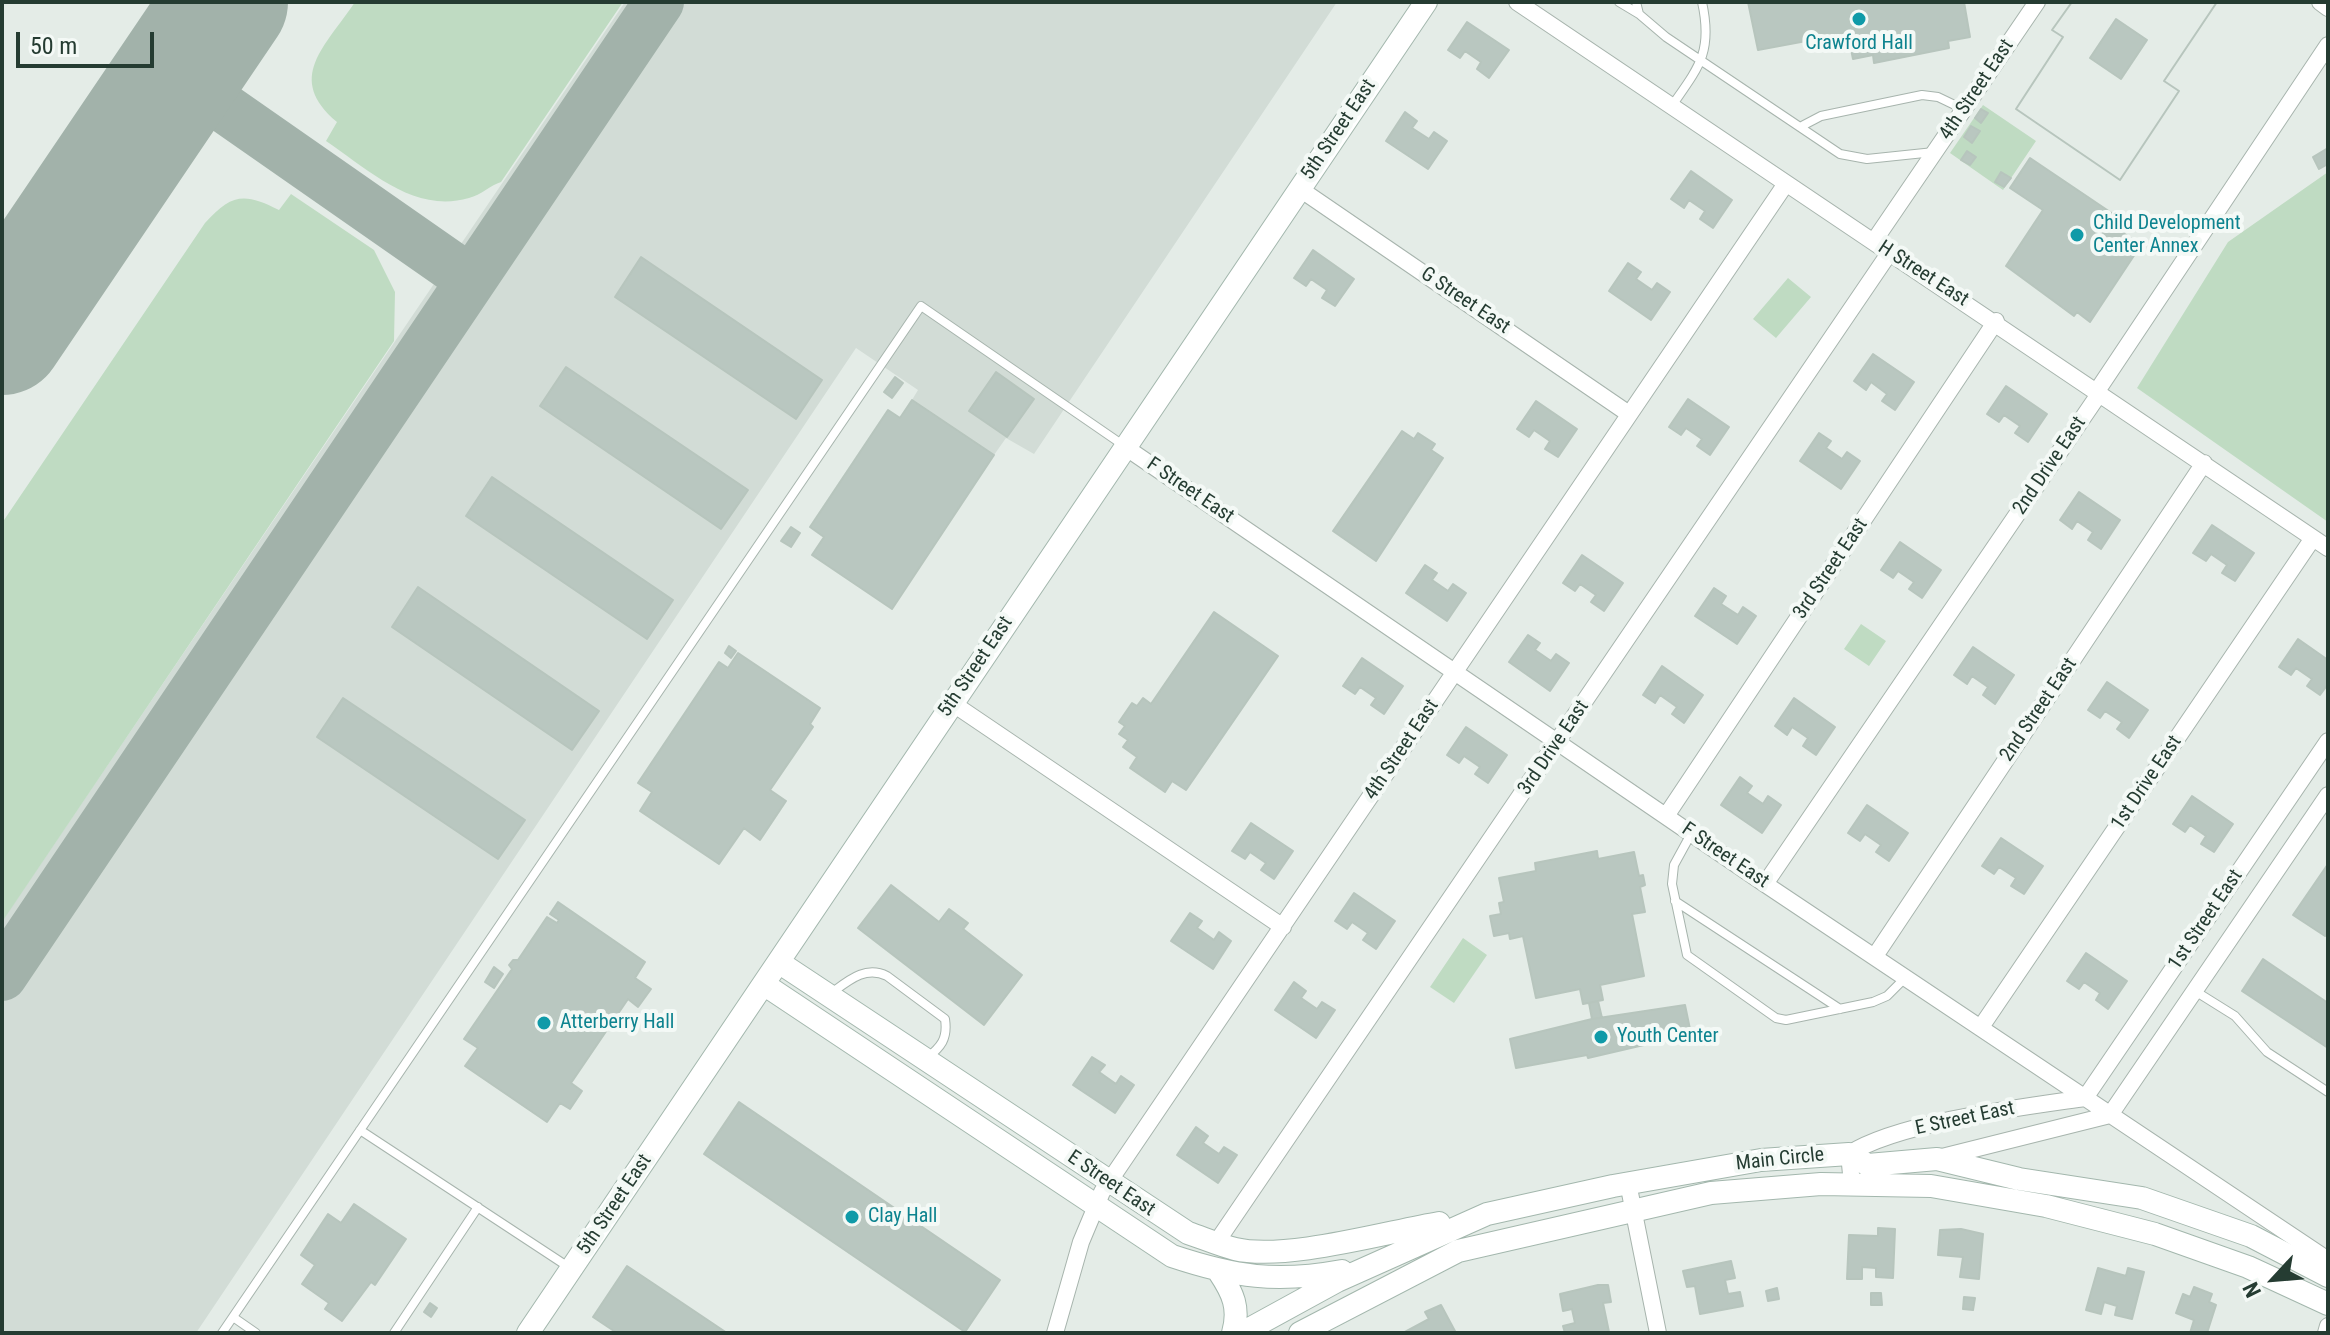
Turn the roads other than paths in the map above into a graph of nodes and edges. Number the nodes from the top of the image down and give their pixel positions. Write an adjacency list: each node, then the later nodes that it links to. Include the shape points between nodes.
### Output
1 (1426, 2): 17 (street, 5th Street East)
2 (1517, 2): 12 (street, H Street East)
3 (1619, 2): 9 (lane)
4 (1636, 2): 9 (lane)
5 (1702, 2): 11 (lane, via 1708,30)
6 (2037, 2): 13 (street, 4th Street East)
7 (2320, 2): 8 (street)
8 (2328, 8)
9 (1639, 14): 11 (lane)
10 (2328, 45): 21 (street, 2nd Drive East)
11 (1703, 62): 12 (lane); 14 (lane)
12 (1671, 108): 16 (street, H Street East)
13 (1964, 110): 14 (lane, via 1922,95 1821,116); 15 (street, 4th Street East)
14 (1800, 127): 15 (lane, via 1853,159)
15 (1935, 152): 18 (street, 4th Street East)
16 (1785, 185): 18 (street, H Street East); 22 (street, 4th Street East)
17 (1300, 189): 22 (street, G Street East); 23 (street, 5th Street East)
18 (1874, 241): 19 (street, H Street East)
19 (1890, 252): 20 (street, H Street East); 29 (street, 3rd Drive East)
20 (1996, 321): 21 (street, H Street East); 32 (street, 3rd Street East)
21 (2097, 391): 24 (street, H Street East); 34 (street, 2nd Drive East)
22 (1629, 414): 27 (street, 4th Street East)
23 (1125, 447): 27 (street, F Street East); 28 (street, 5th Street East); 49 (lane, via 921,306)
24 (2204, 463): 25 (street, H Street East); 37 (street, 2nd Street East)
25 (2313, 538): 26 (street, H Street East); 44 (street, 1st Drive East)
26 (2328, 548)
27 (1456, 671): 29 (street, F Street East); 36 (street, 4th Street East)
28 (952, 703): 36 (street); 38 (street, 5th Street East)
29 (1559, 741): 32 (street, F Street East); 59 (street, 3rd Drive East)
30 (2328, 741): 47 (street, 1st Street East)
31 (2328, 795): 41 (street, 1st Street East)
32 (1666, 816): 33 (street, F Street East)
33 (1691, 833): 34 (street, F Street East); 35 (lane, via 1674,865)
34 (1765, 884): 37 (street, F Street East)
35 (1675, 901): 43 (lane); 43 (lane, via 1687,955 1762,1011 1786,1020)
36 (1283, 927): 52 (street, 4th Street East)
37 (1875, 956): 39 (street, F Street East)
38 (780, 963): 40 (street, 5th Street East); 42 (street, E Street East)
39 (1906, 977): 43 (lane, via 1887,996); 44 (street, F Street East)
40 (765, 985): 56 (street, E Street East); 63 (street, 5th Street East)
41 (2195, 991): 46 (lane, via 2235,1016 2267,1052); 48 (street, 1st Street East)
42 (830, 994): 45 (street, E Street East); 45 (lane, via 863,972 876,970 887,976 945,1019 942,1046)
43 (1840, 1009)
44 (1981, 1027): 47 (street, F Street East)
45 (926, 1060): 52 (street, E Street East)
46 (2328, 1092)
47 (2085, 1098): 48 (street, F Street East); 50 (street, E Street East, via 1872,1139)
48 (2110, 1115): 51 (street, E Street East); 61 (street, F Street East)
49 (360, 1130): 55 (lane); 67 (lane)
50 (1849, 1154): 51 (street, Main Circle, via 1868,1165); 53 (street, Main Circle, via 1761,1160); 54 (street)
51 (1937, 1159): 65 (street, Main Circle, via 2019,1179 2142,1198 2251,1236)
52 (1109, 1183): 56 (street, 4th Street East); 59 (street, E Street East, via 1169,1223)
53 (1628, 1183): 57 (street); 58 (street, Main Circle)
54 (1852, 1184): 57 (street, Main Circle, via 1711,1193); 66 (street, Main Circle, via 1931,1186 2046,1206 2168,1238)
55 (478, 1207): 63 (lane); 71 (lane)
56 (1095, 1207): 64 (street, E Street East, via 1172,1256); 73 (street, 4th Street East)
57 (1632, 1213): 60 (street, Main Circle); 77 (street)
58 (1487, 1214): 59 (street, E Street East, via 1285,1249 1236,1250); 62 (street, Main Circle)
59 (1216, 1243)
60 (1458, 1251): 62 (street, E Street East); 76 (street, Main Circle)
61 (2328, 1260)
62 (1365, 1267): 64 (street, E Street East, via 1270,1280); 75 (street, Main Circle)
63 (571, 1268): 72 (street, 5th Street East)
64 (1219, 1272): 74 (street, via 1234,1294)
65 (2328, 1276)
66 (2328, 1304)
67 (233, 1317): 69 (lane); 70 (lane)
68 (2328, 1326): 78 (street)
69 (222, 1333)
70 (256, 1333)
71 (394, 1333)
72 (528, 1333)
73 (1055, 1333)
74 (1233, 1333)
75 (1242, 1333)
76 (1300, 1333)
77 (1658, 1333)
78 (2326, 1333)

